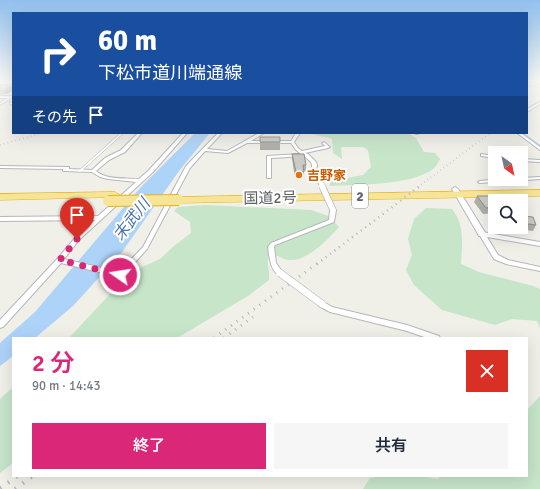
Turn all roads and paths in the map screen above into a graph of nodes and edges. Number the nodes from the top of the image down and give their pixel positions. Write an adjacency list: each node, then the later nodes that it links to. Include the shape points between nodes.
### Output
1 (539, 104): 2 (street)
2 (528, 110)
3 (121, 134): 22 (lane)
4 (139, 134): 23 (street, via 123,150 106,159)
5 (184, 134): 27 (street)
6 (219, 134): 14 (street)
7 (260, 134): 10 (street)
8 (297, 134): 11 (street)
9 (520, 134): 13 (street)
10 (246, 142): 11 (street); 14 (street, via 228,152)
11 (292, 142): 15 (street)
12 (324, 142): 15 (street, via 328,147)
13 (540, 149)
14 (205, 150): 40 (street, via 188,167 145,248 120,275)
15 (302, 152): 16 (street)
16 (306, 155): 24 (street, via 269,157); 43 (street, bridge, via 314,162 314,172 333,210 332,221 274,244 271,247 273,263 280,273 330,309)
17 (483, 155): 18 (street)
18 (488, 156)
19 (528, 160): 20 (street)
20 (540, 161)
21 (0, 167): 22 (street, via 67,168 65,170)
22 (80, 171): 23 (street)
23 (93, 171): 27 (street, via 105,177)
24 (269, 177)
25 (540, 178): 26 (street)
26 (528, 179)
27 (141, 181): 36 (street)
28 (488, 181): 29 (street)
29 (480, 182)
30 (540, 187): 31 (highway, 国道2号 / 2)
31 (457, 192): 32 (highway, 国道2号 / 2); 34 (highway, 国道2号 / 2, bridge); 38 (street)
32 (540, 192)
33 (0, 197): 34 (highway, 国道2号 / 2)
34 (111, 198): 35 (highway, 国道2号 / 2)
35 (0, 203)
36 (99, 218): 37 (street); 40 (street, via 77,239)
37 (0, 219)
38 (482, 234): 39 (street); 41 (street, via 496,257 506,262)
39 (540, 244)
40 (62, 261): 42 (street)
41 (540, 269)
42 (0, 325)
43 (433, 337)

